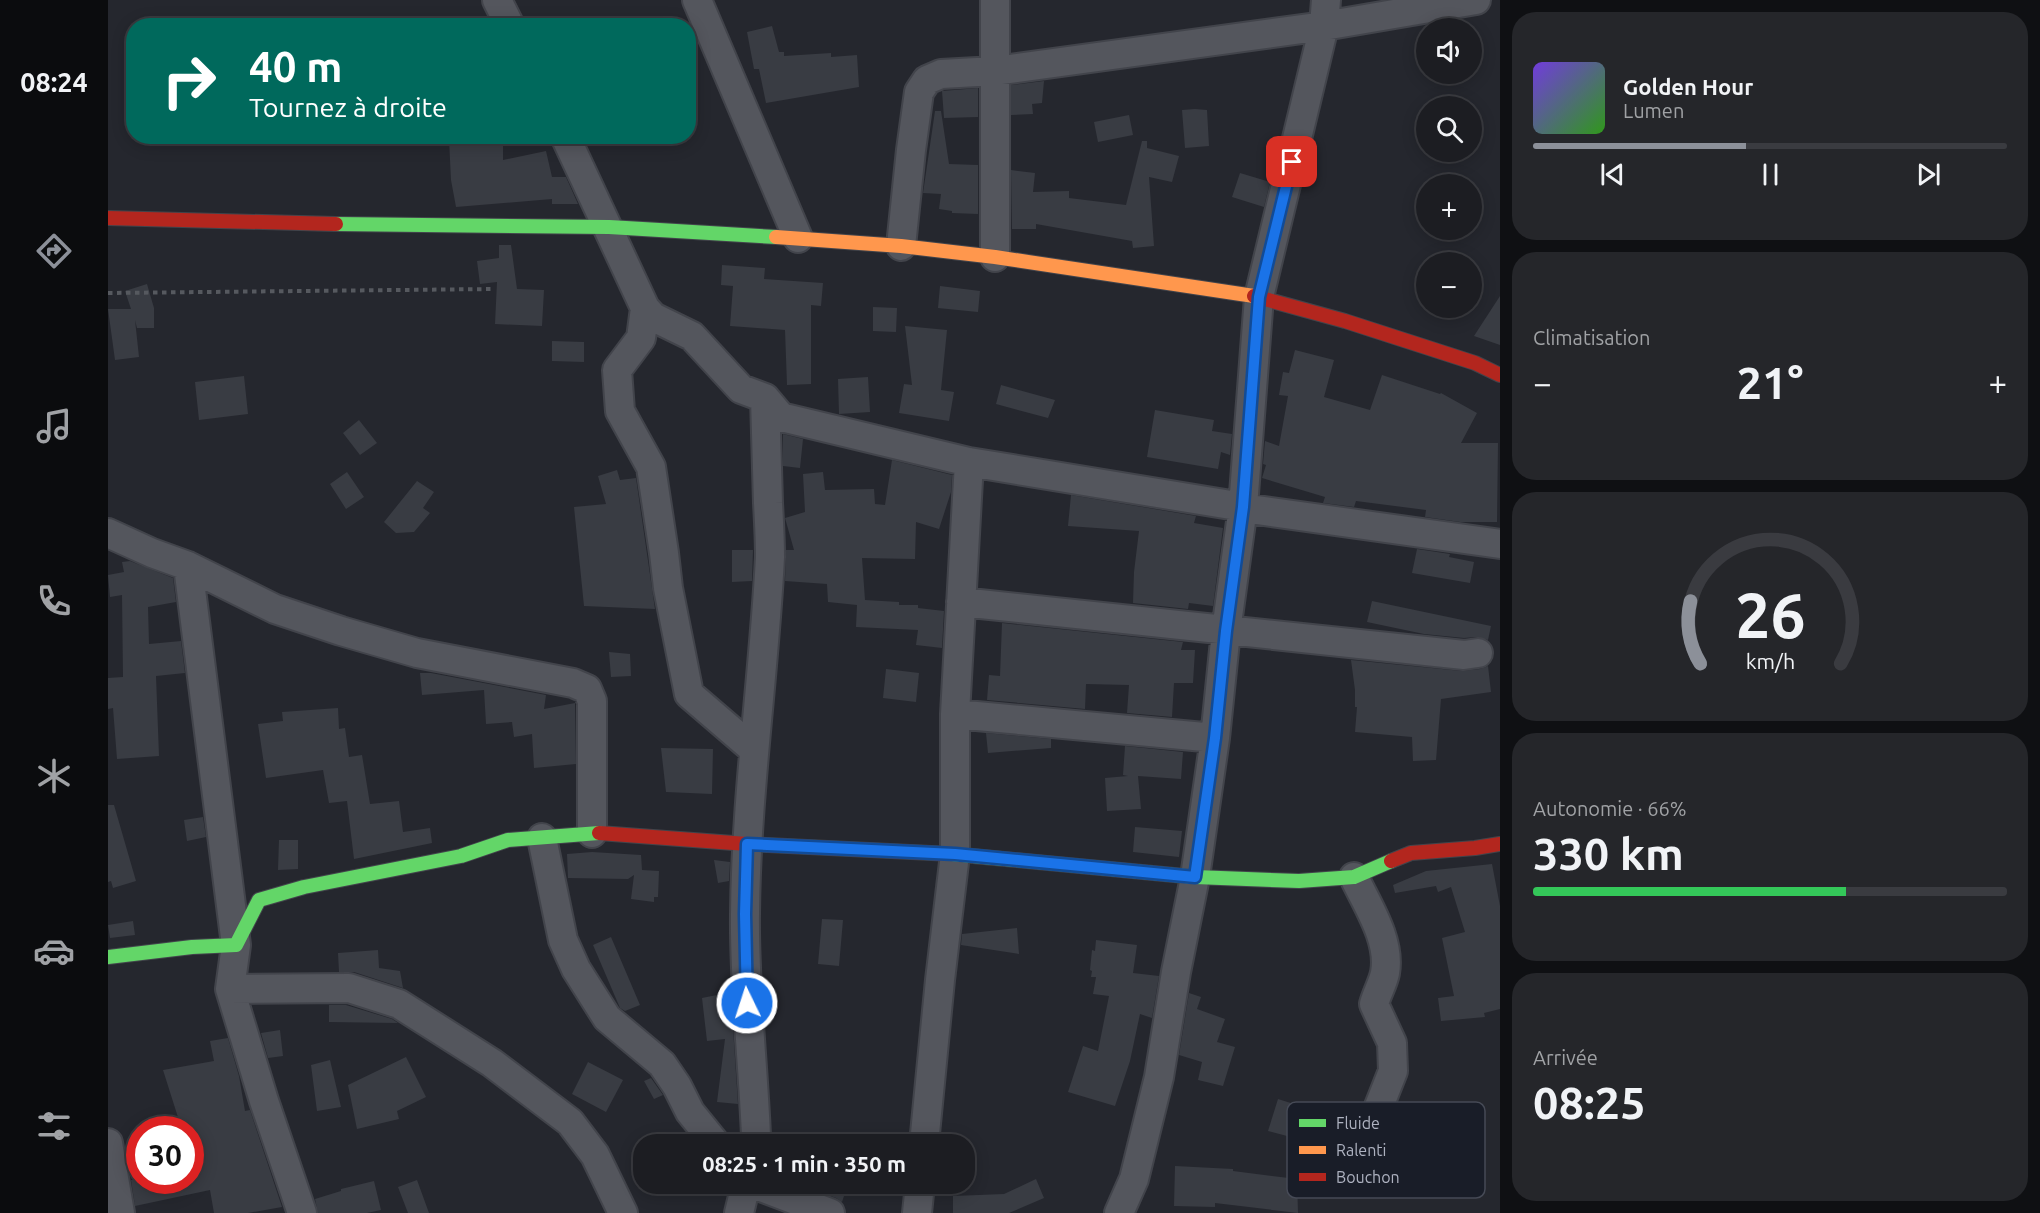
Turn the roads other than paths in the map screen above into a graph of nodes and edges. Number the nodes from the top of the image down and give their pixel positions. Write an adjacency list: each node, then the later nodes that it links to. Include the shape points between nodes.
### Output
1 (498, 0): 6 (street)
2 (697, 0): 11 (street)
3 (995, 0): 7 (street)
4 (1476, 0): 5 (street)
5 (1325, 13): 7 (street); 14 (street)
6 (506, 18)
7 (995, 71): 12 (street, via 941,74 927,80 919,92); 13 (street)
8 (569, 144): 10 (street)
9 (108, 218): 10 (street)
10 (609, 226): 11 (street); 15 (street)
11 (808, 239): 12 (street)
12 (901, 246): 13 (street)
13 (995, 257): 14 (street)
14 (1259, 297): 16 (street, via 1475,363); 19 (street)
15 (645, 308): 17 (street, via 653,317 692,336 741,389); 28 (street, via 641,338 617,370 620,411 651,466 668,588 689,693)
16 (1500, 375)
17 (765, 398): 18 (street, via 781,417); 28 (street, via 770,554)
18 (969, 462): 19 (street); 23 (street)
19 (1243, 508): 21 (street); 24 (street)
20 (108, 534): 22 (street)
21 (1500, 544)
22 (189, 566): 29 (street, via 275,609 340,632 417,653 587,689 592,701); 36 (street)
23 (962, 602): 24 (street); 26 (street)
24 (1226, 631): 25 (street, via 1464,655); 27 (street)
25 (1478, 653)
26 (955, 714): 27 (street); 33 (street)
27 (1215, 738): 34 (street)
28 (753, 749): 31 (street)
29 (592, 833): 30 (street); 31 (street)
30 (542, 838): 36 (street, via 507,840 461,856 258,900); 40 (street, via 563,940 576,969 607,1018 662,1064)
31 (747, 844): 33 (street); 41 (street, via 745,982)
32 (1500, 844): 35 (street, via 1411,853)
33 (955, 854): 34 (street); 42 (street)
34 (1195, 877): 35 (street, via 1299,881); 53 (street, via 1159,1077 1134,1179)
35 (1354, 877): 39 (street, via 1381,935 1386,958 1385,974 1374,1004 1392,1043 1393,1071)
36 (236, 945): 37 (street); 38 (street)
37 (108, 957)
38 (230, 989): 48 (street); 49 (street, via 349,988 399,1004 492,1063 570,1122 595,1155)
39 (1381, 1102)
40 (708, 1134)
41 (756, 1134)
42 (925, 1134)
43 (108, 1143): 47 (street)
44 (744, 1194): 50 (street)
45 (780, 1194): 51 (street)
46 (919, 1194): 52 (street)
47 (120, 1213)
48 (302, 1213)
49 (623, 1213)
50 (739, 1213)
51 (830, 1213)
52 (917, 1213)
53 (1119, 1213)

